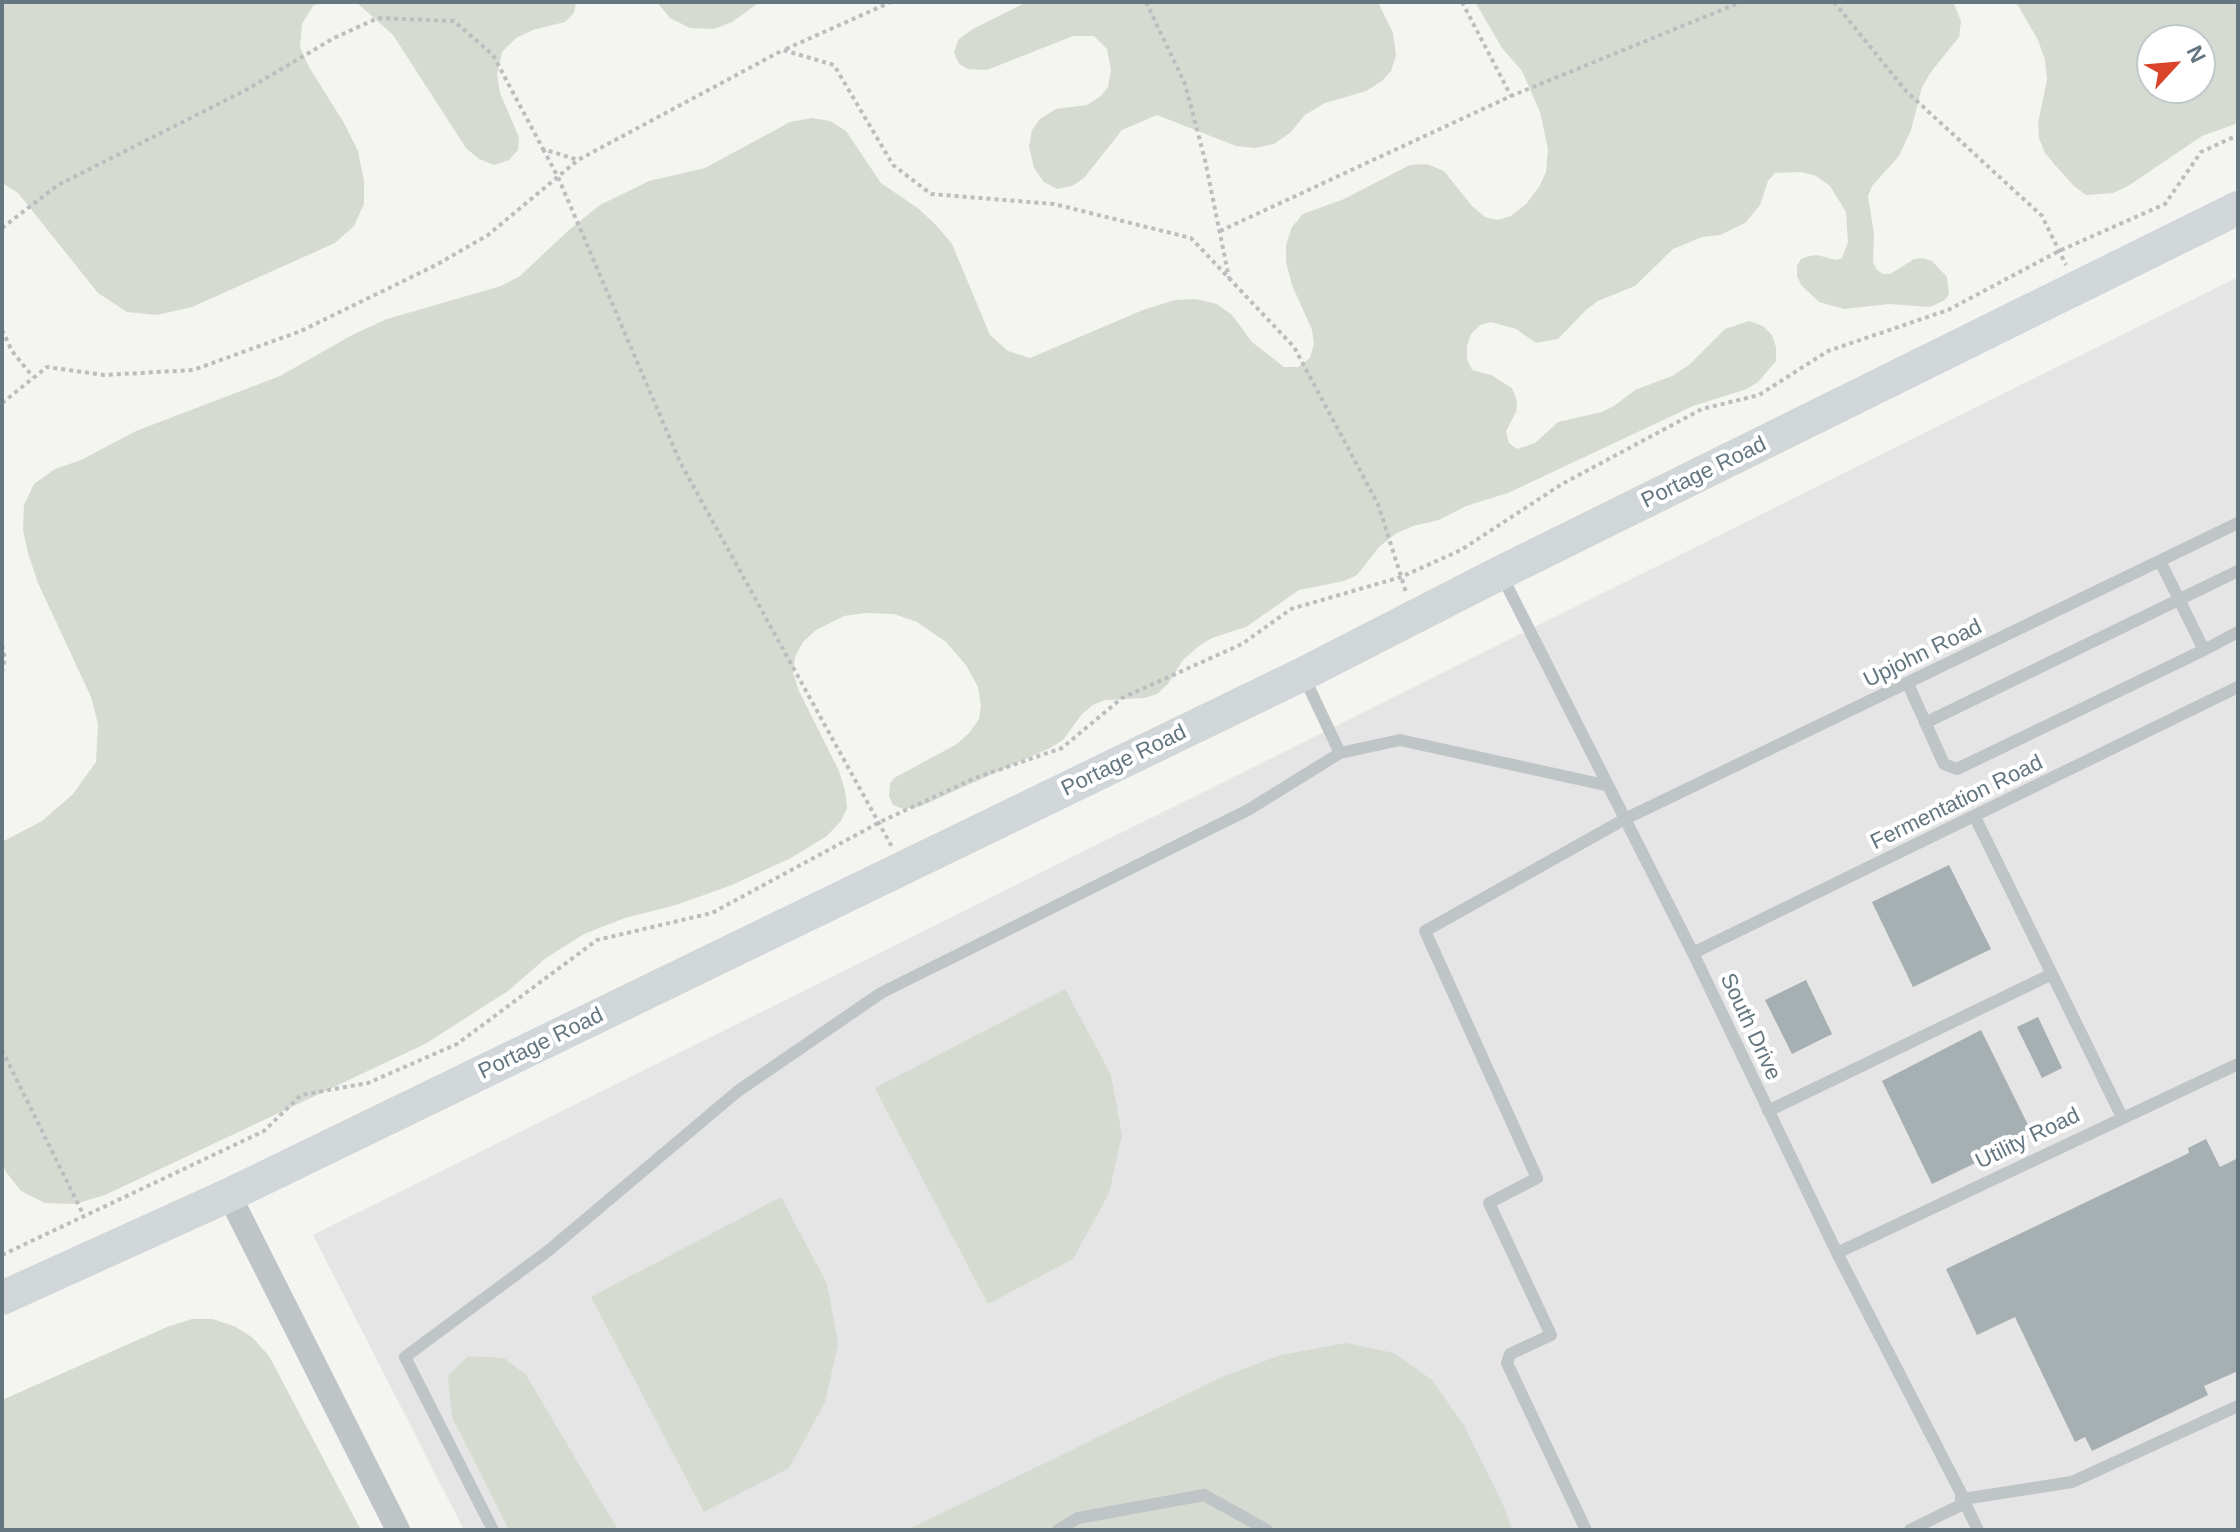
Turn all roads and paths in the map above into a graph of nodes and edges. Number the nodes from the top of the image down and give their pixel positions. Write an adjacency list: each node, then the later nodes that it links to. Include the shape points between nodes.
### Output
1 (891, 2): 6 (path)
2 (1146, 2): 14 (path, via 1185,84)
3 (1462, 2): 7 (path)
4 (1741, 2): 7 (path)
5 (1834, 2): 15 (path, via 1906,91 2042,216)
6 (783, 50): 10 (path); 16 (path, via 834,65 893,165 931,194 1054,204 1191,238)
7 (1511, 96): 14 (path)
8 (2238, 135): 15 (path, via 2201,152 2165,204)
9 (543, 149): 10 (path); 11 (path); 13 (path, via 493,55 454,21 378,18 58,185)
10 (578, 160): 11 (path)
11 (558, 177): 19 (path, via 488,235 301,331 193,370 104,375 47,367); 40 (path, via 680,462)
12 (2238, 208): 17 (main road, Portage Road)
13 (2, 228)
14 (1220, 231): 16 (path)
15 (2059, 251): 17 (path); 25 (path, via 1948,310 1828,351 1759,395 1702,409 1562,484 1461,550)
16 (1229, 279): 25 (path, via 1294,347 1378,504)
17 (2077, 288): 24 (main road, Portage Road)
18 (2, 330): 19 (path)
19 (33, 377): 20 (path)
20 (2, 403)
21 (2238, 523): 22 (lane, Upjohn Road)
22 (2160, 561): 26 (lane); 33 (lane, Upjohn Road)
23 (2238, 571): 26 (lane)
24 (1500, 573): 27 (main road, Portage Road); 37 (lane, South Drive)
25 (1401, 577): 27 (path); 40 (path, via 1291,609 1242,644 1122,698 1062,748 975,778)
26 (2179, 600): 30 (lane); 35 (lane)
27 (1413, 618): 32 (main road, Portage Road)
28 (2238, 632): 30 (lane)
29 (2, 645): 31 (path)
30 (2204, 650): 35 (lane, via 1957,769 1944,764)
31 (2, 672)
32 (1303, 674): 36 (lane); 41 (main road, Portage Road)
33 (1908, 684): 35 (lane); 39 (lane, Upjohn Road)
34 (2238, 687): 38 (lane, Fermentation Road)
35 (1925, 723)
36 (1340, 753): 37 (lane, via 1400,740); 56 (lane, via 1248,810 881,993 738,1091 548,1251 405,1357)
37 (1605, 785): 39 (lane, South Drive)
38 (1975, 817): 42 (lane, Fermentation Road); 43 (lane)
39 (1625, 819): 42 (lane, South Drive); 59 (lane, Upjohn Road, via 1425,931 1537,1178 1489,1203 1551,1335 1510,1354 1507,1363)
40 (880, 822): 41 (path); 49 (path, via 712,913 597,940 457,1044 368,1083 301,1095 264,1131)
41 (901, 869): 48 (main road, Portage Road)
42 (1693, 953): 46 (lane, South Drive)
43 (2052, 974): 46 (lane); 47 (lane)
44 (2, 1050): 49 (path)
45 (2237, 1066): 47 (lane, Utility Road)
46 (1768, 1111): 50 (lane, South Drive)
47 (2122, 1117): 50 (lane, Utility Road)
48 (229, 1195): 52 (main road, Portage Road); 55 (street)
49 (83, 1214): 51 (path)
50 (1837, 1253): 54 (lane, South Drive)
51 (2, 1255)
52 (2, 1298)
53 (2238, 1406): 54 (lane, via 2072,1482)
54 (1963, 1499): 60 (lane, via 1961,1505); 61 (lane, South Drive)
55 (398, 1530)
56 (493, 1530)
57 (1058, 1530): 58 (lane, via 1078,1518 1204,1495)
58 (1267, 1530)
59 (1586, 1530)
60 (1910, 1530)
61 (1978, 1530)

